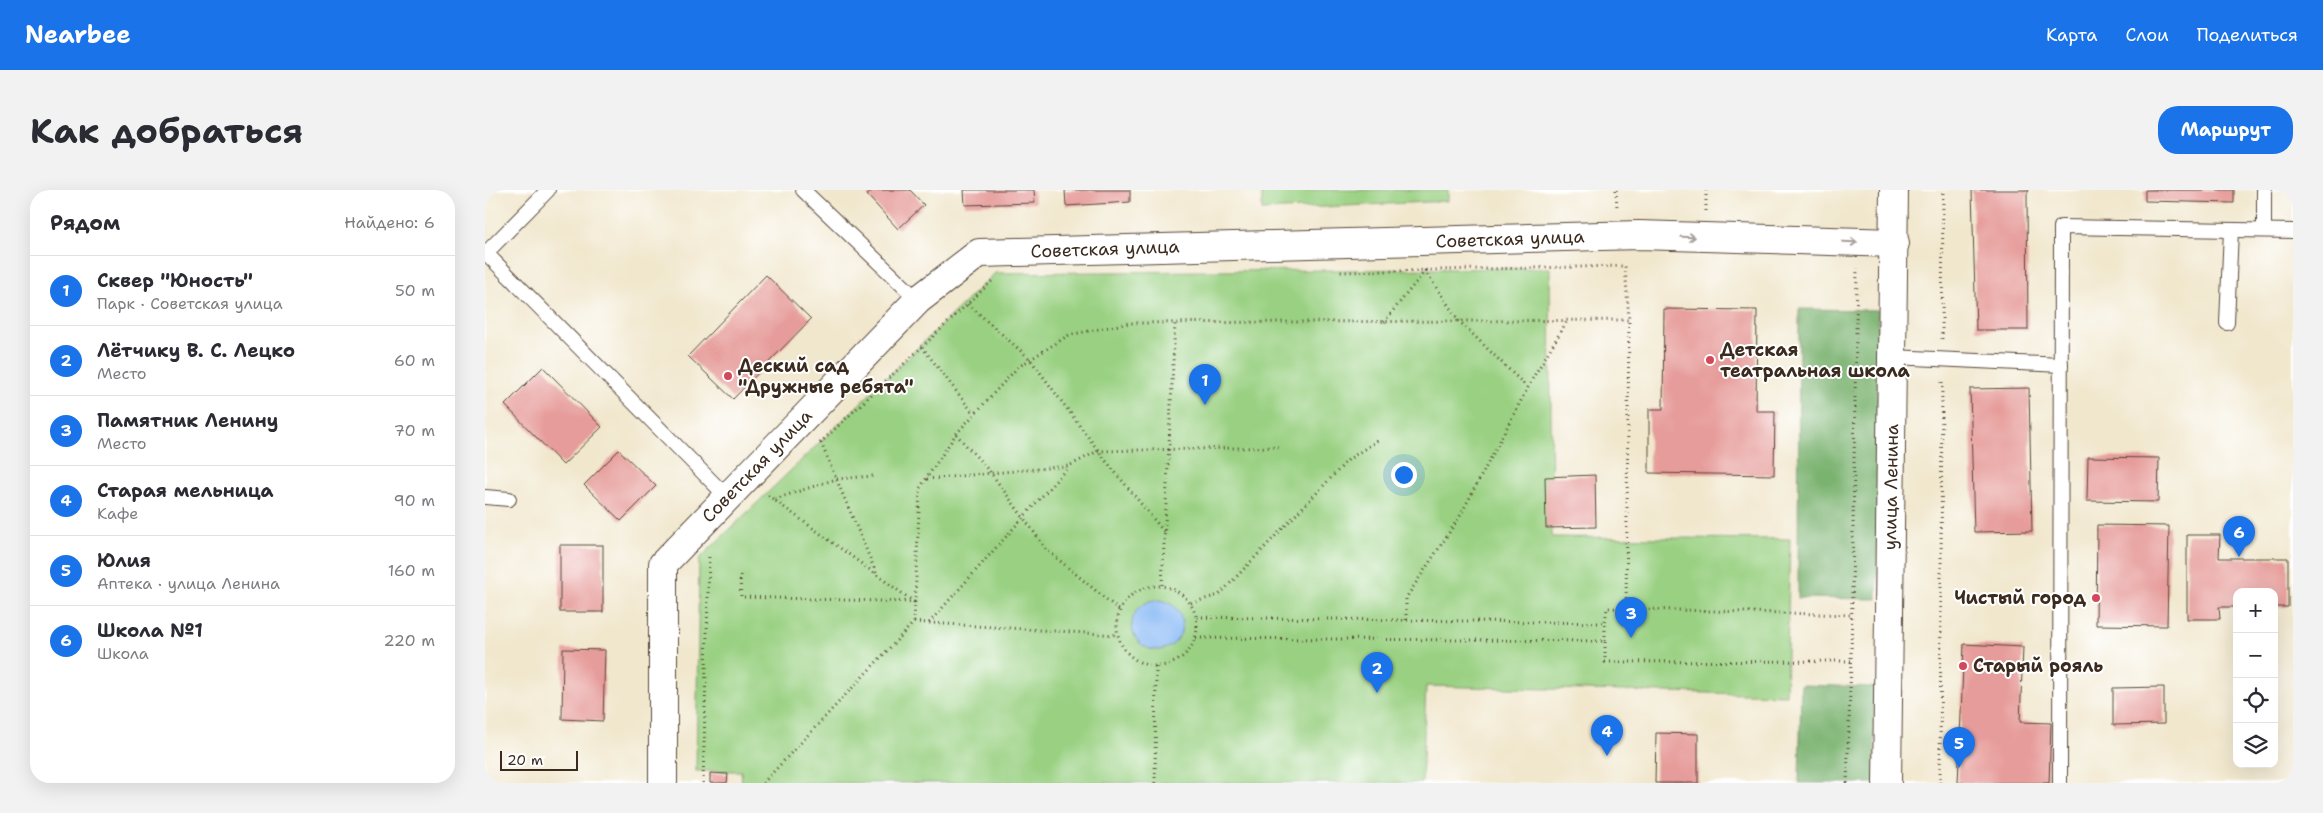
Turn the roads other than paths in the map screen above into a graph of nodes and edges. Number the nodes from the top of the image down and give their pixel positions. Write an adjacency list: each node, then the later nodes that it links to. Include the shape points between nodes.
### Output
1 (548, 190): 9 (lane)
2 (803, 190): 10 (lane)
3 (1894, 190): 8 (street, улица Ленина)
4 (2264, 190): 6 (lane)
5 (2231, 230): 6 (lane); 11 (lane); 13 (lane, via 2061,227)
6 (2264, 230): 7 (lane)
7 (2293, 231)
8 (1895, 243): 10 (street, Советская улица, one-way to 8, via 979,253 1639,235); 12 (street, улица Ленина)
9 (485, 252): 14 (lane)
10 (918, 300): 14 (street, Советская улица)
11 (2227, 323)
12 (1893, 357): 13 (lane); 18 (street, улица Ленина)
13 (2061, 366): 19 (lane)
14 (746, 490): 17 (street, Советская улица, via 663,564)
15 (485, 496): 16 (lane)
16 (509, 499)
17 (663, 783)
18 (1887, 783)
19 (2060, 783)

